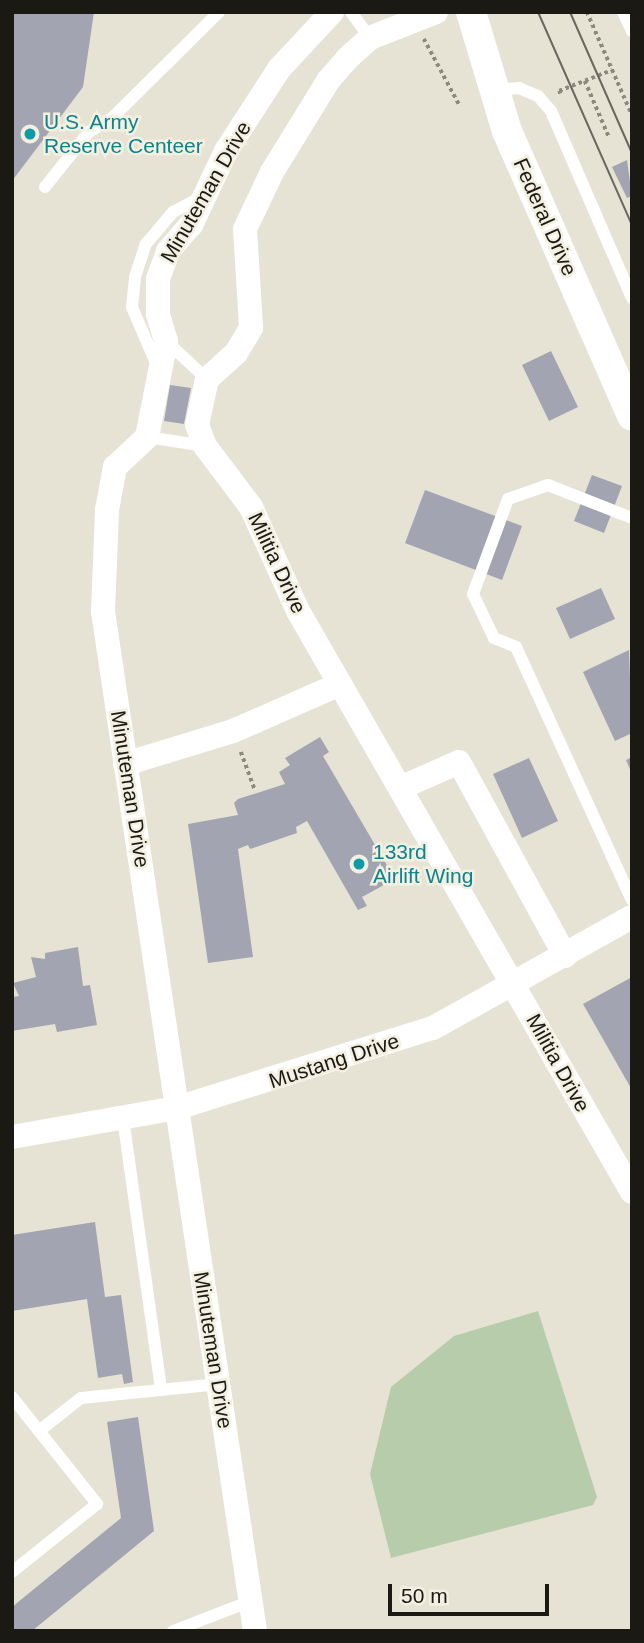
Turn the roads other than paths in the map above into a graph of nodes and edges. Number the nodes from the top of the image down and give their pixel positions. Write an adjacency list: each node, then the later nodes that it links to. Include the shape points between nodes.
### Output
1 (219, 12): 10 (lane, via 111,119 89,132)
2 (332, 12): 11 (street, Minuteman Drive, via 279,69 226,151)
3 (351, 12): 8 (lane)
4 (471, 12): 9 (street, Federal Drive)
5 (625, 13): 7 (lane)
6 (425, 15): 8 (street)
7 (632, 31)
8 (370, 38): 15 (street, via 328,81 255,204 244,252 253,301 251,328 236,353)
9 (493, 90): 12 (lane, via 519,88 538,96 551,111); 16 (street, Federal Drive)
10 (45, 187)
11 (205, 195): 13 (street, Minuteman Drive, via 191,225 168,251 158,279 158,314); 14 (lane, via 166,220 146,244 135,277 132,307)
12 (632, 298)
13 (166, 341): 14 (street, Minuteman Drive); 15 (lane)
14 (159, 372): 17 (street, Minuteman Drive)
15 (207, 379): 18 (street, Militia Drive, via 197,425)
16 (630, 405)
17 (147, 437): 18 (lane); 21 (street, Minuteman Drive, via 115,467 107,510 103,611)
18 (205, 446): 20 (street, Militia Drive, via 251,507 298,611)
19 (632, 518): 23 (lane, via 548,485 508,499 473,594 494,638 516,647)
20 (340, 684): 21 (street, via 233,730); 22 (street, Militia Drive)
21 (125, 764): 27 (street, Minuteman Drive)
22 (400, 788): 25 (street, via 459,762); 26 (street, Militia Drive)
23 (632, 900)
24 (632, 917): 25 (street, Mustang Drive)
25 (565, 956): 26 (street, Mustang Drive)
26 (513, 982): 27 (street, Mustang Drive, via 433,1028); 30 (street, Militia Drive)
27 (177, 1108): 28 (street, Mustang Drive); 31 (street, Minuteman Drive)
28 (123, 1118): 29 (street, Mustang Drive); 32 (lane)
29 (12, 1137)
30 (632, 1192)
31 (219, 1384): 32 (lane); 36 (street, Minuteman Drive)
32 (161, 1390): 34 (lane, via 81,1398)
33 (12, 1397): 34 (lane)
34 (39, 1431): 35 (lane, via 97,1504)
35 (12, 1572)
36 (251, 1601): 37 (lane); 38 (street, Minuteman Drive)
37 (173, 1631)
38 (255, 1631)

